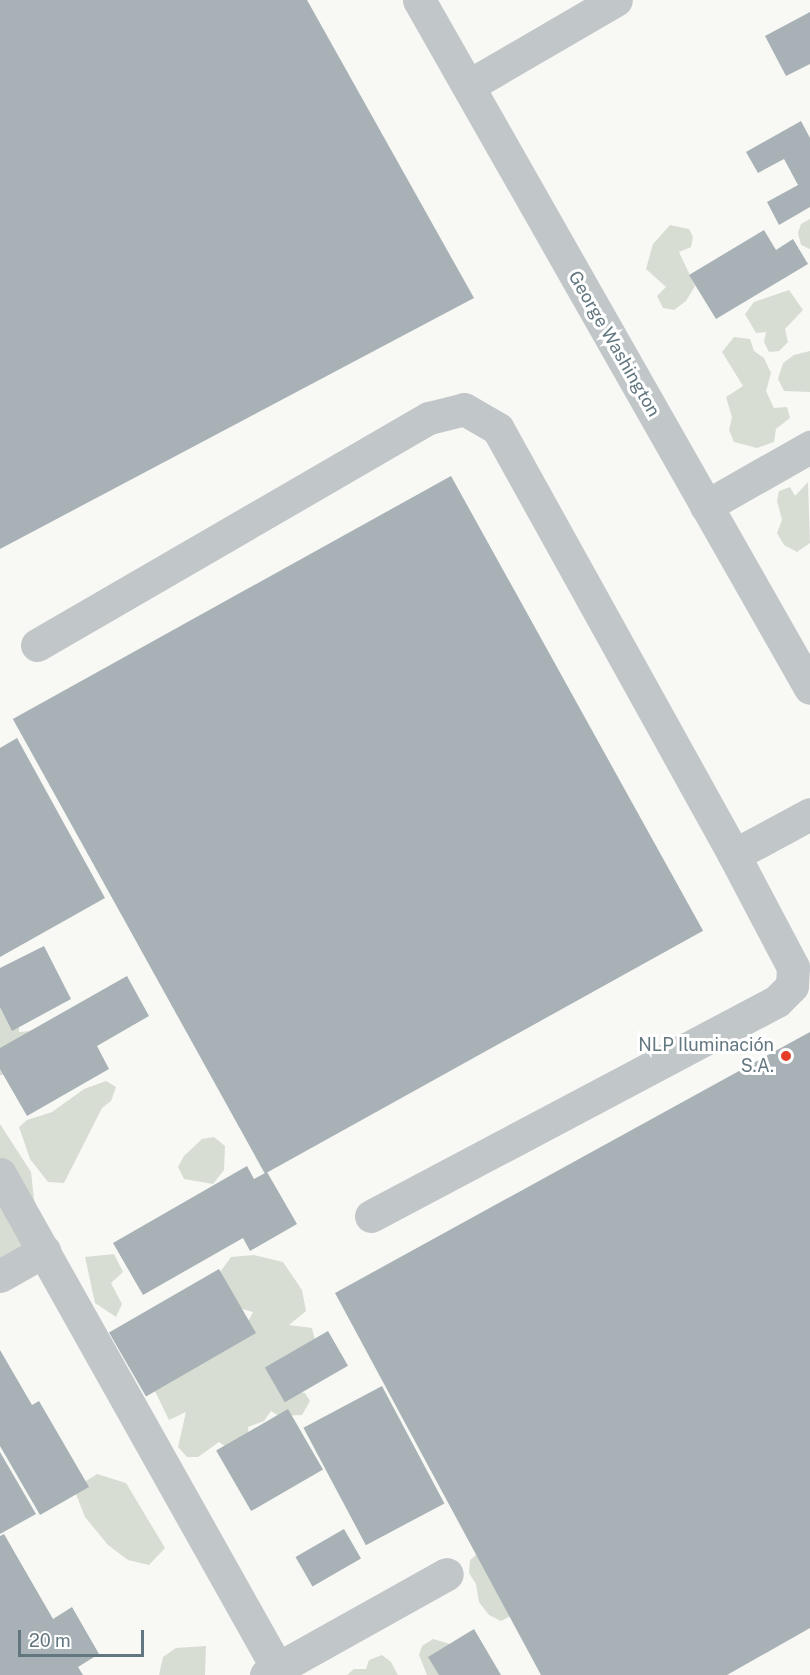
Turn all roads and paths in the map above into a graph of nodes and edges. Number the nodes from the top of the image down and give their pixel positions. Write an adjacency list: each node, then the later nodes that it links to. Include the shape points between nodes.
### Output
1 (419, 0): 3 (street, George Washington)
2 (616, 0): 3 (street)
3 (468, 86): 5 (street, George Washington)
4 (810, 447): 5 (street)
5 (706, 506): 7 (street, George Washington)
6 (37, 645): 9 (street, via 429,418 464,409 498,429)
7 (810, 688)
8 (810, 814): 9 (street)
9 (734, 855): 11 (street, via 793,967 792,986 777,1001)
10 (0, 1174): 12 (street)
11 (371, 1215)
12 (44, 1251): 13 (street); 15 (street)
13 (0, 1276)
14 (447, 1574): 15 (street)
15 (275, 1673)

